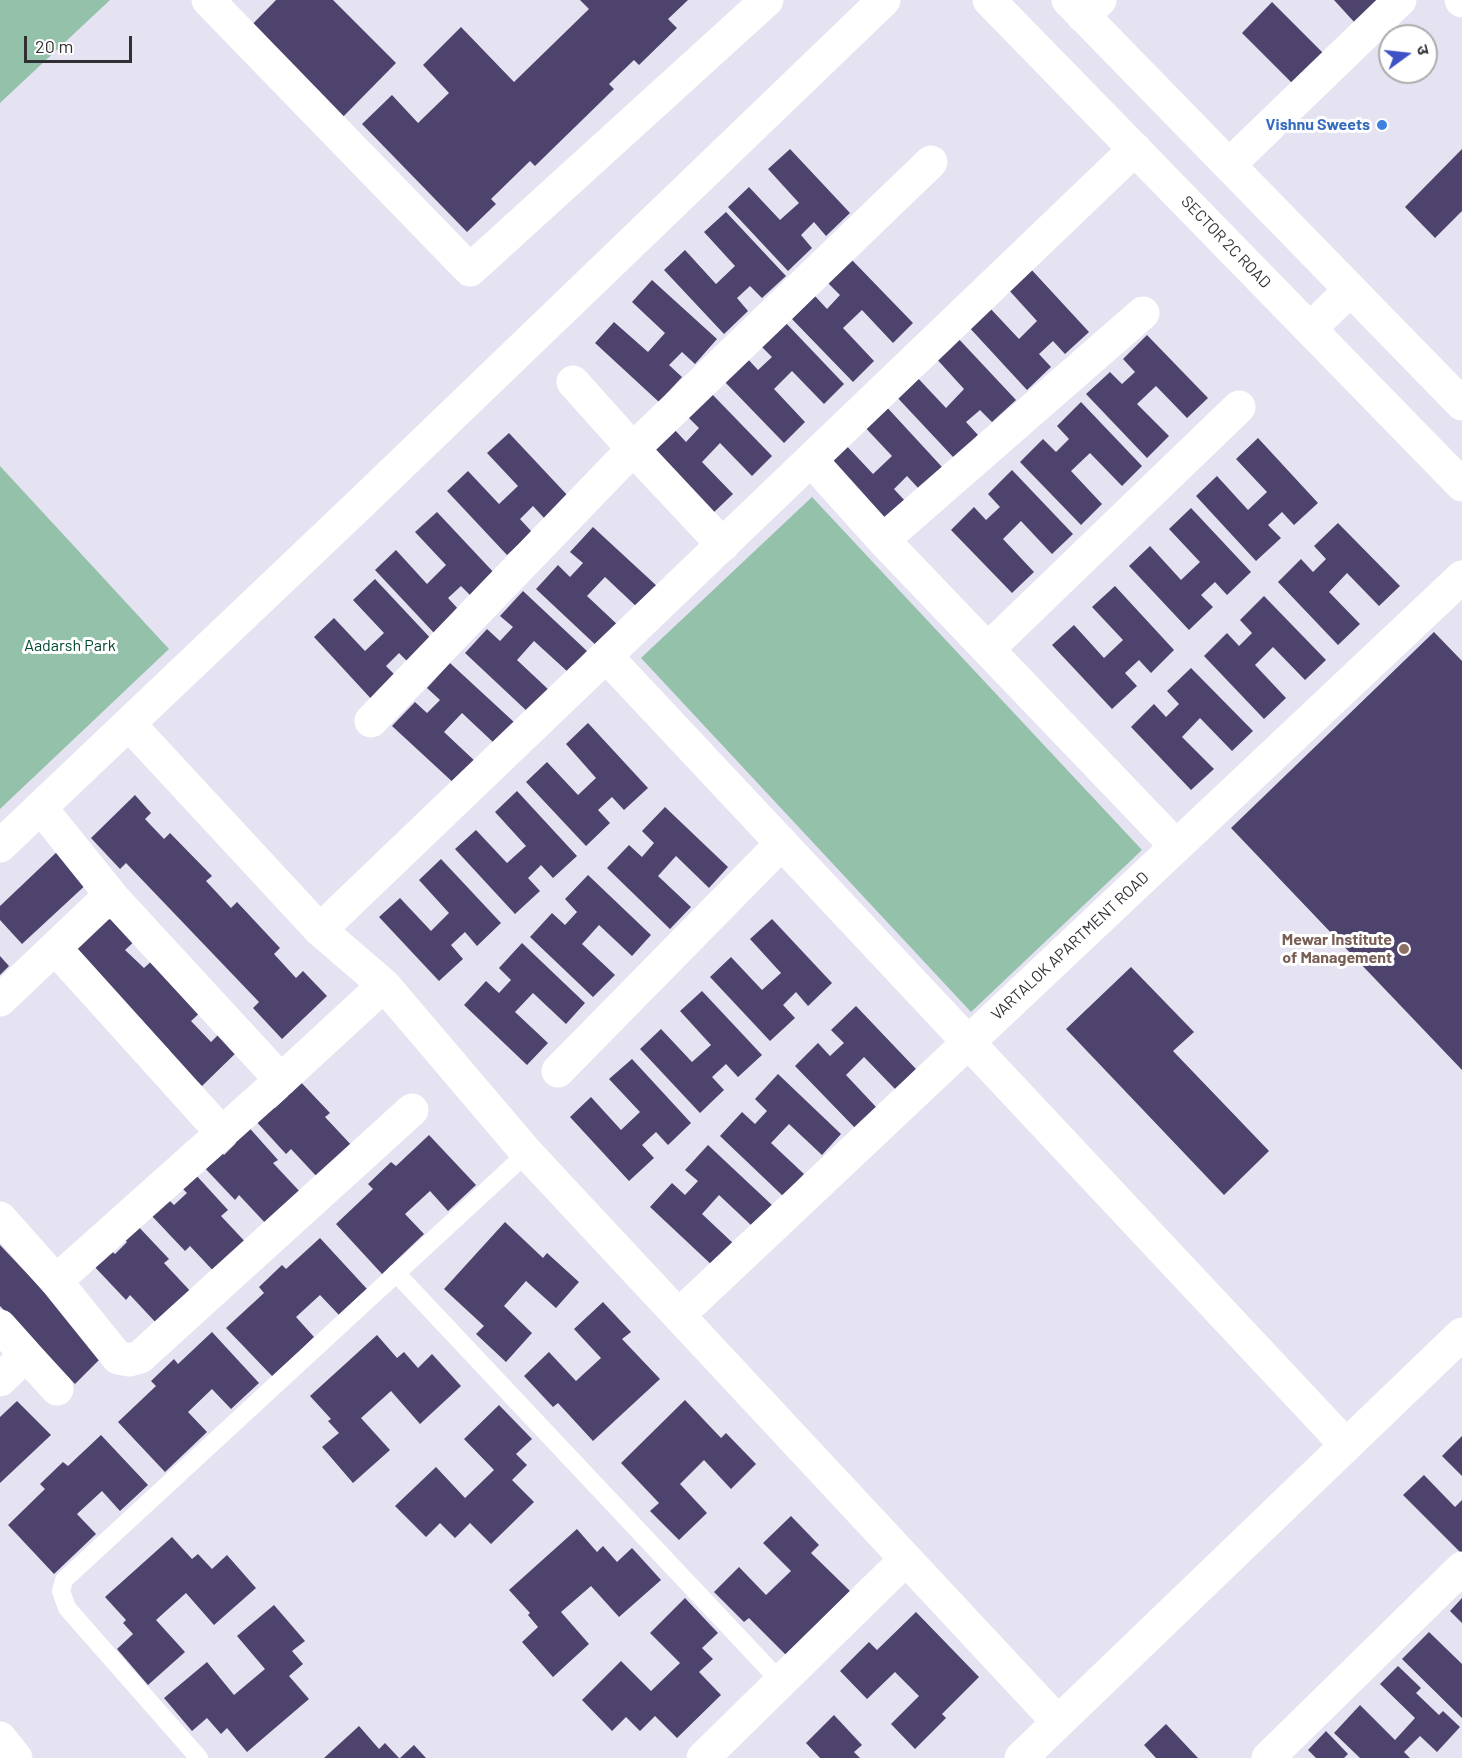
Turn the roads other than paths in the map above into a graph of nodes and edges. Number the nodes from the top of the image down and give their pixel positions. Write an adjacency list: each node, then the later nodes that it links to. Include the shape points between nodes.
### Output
1 (208, 0): 2 (street, via 470,270)
2 (766, 0)
3 (884, 0): 25 (street)
4 (989, 0): 7 (street, SECTOR 2C ROAD)
5 (1400, 0): 9 (street)
6 (1084, 5): 9 (street)
7 (1135, 150): 12 (street, SECTOR 2C ROAD); 17 (street)
8 (931, 162): 16 (street)
9 (1229, 165): 10 (street)
10 (1350, 290): 12 (street); 14 (street)
11 (1143, 313): 19 (street)
12 (1310, 328): 18 (street, SECTOR 2C ROAD)
13 (573, 382): 16 (street)
14 (1462, 404)
15 (1239, 407): 22 (street)
16 (633, 449): 20 (street); 24 (street)
17 (811, 460): 19 (street); 20 (street)
18 (1462, 485)
19 (883, 540): 22 (street)
20 (723, 545): 23 (street)
21 (1462, 577): 29 (street, VARTALOK APARTMENT ROAD)
22 (989, 648): 29 (street)
23 (606, 656): 27 (street); 31 (street)
24 (371, 721)
25 (129, 724): 26 (street); 31 (street)
26 (40, 808): 28 (street); 30 (street)
27 (782, 843): 35 (street); 36 (street)
28 (0, 846)
29 (1176, 846): 35 (street, VARTALOK APARTMENT ROAD)
30 (114, 900): 32 (street, via 100,905); 37 (street)
31 (320, 930): 33 (street)
32 (55, 948): 34 (street); 39 (street)
33 (384, 985): 37 (street); 40 (street)
34 (0, 1000)
35 (968, 1042): 44 (street, VARTALOK APARTMENT ROAD); 50 (street)
36 (558, 1071)
37 (281, 1080): 39 (street)
38 (412, 1110): 43 (street, via 140,1357 117,1358)
39 (222, 1133): 43 (street)
40 (527, 1153): 42 (lane); 44 (street)
41 (0, 1218): 43 (street)
42 (396, 1272): 53 (lane); 57 (lane, via 64,1580 61,1591 67,1608)
43 (56, 1281)
44 (679, 1315): 51 (street)
45 (0, 1326): 47 (street)
46 (1462, 1334): 50 (street)
47 (26, 1355): 48 (street); 49 (street)
48 (0, 1380)
49 (57, 1389)
50 (1346, 1445): 54 (street)
51 (906, 1559): 53 (street); 54 (street)
52 (1462, 1568): 60 (street)
53 (781, 1682): 58 (street)
54 (1058, 1722): 59 (street)
55 (0, 1738): 56 (street)
56 (16, 1758)
57 (199, 1758)
58 (703, 1758)
59 (1021, 1758)
60 (1268, 1758)

